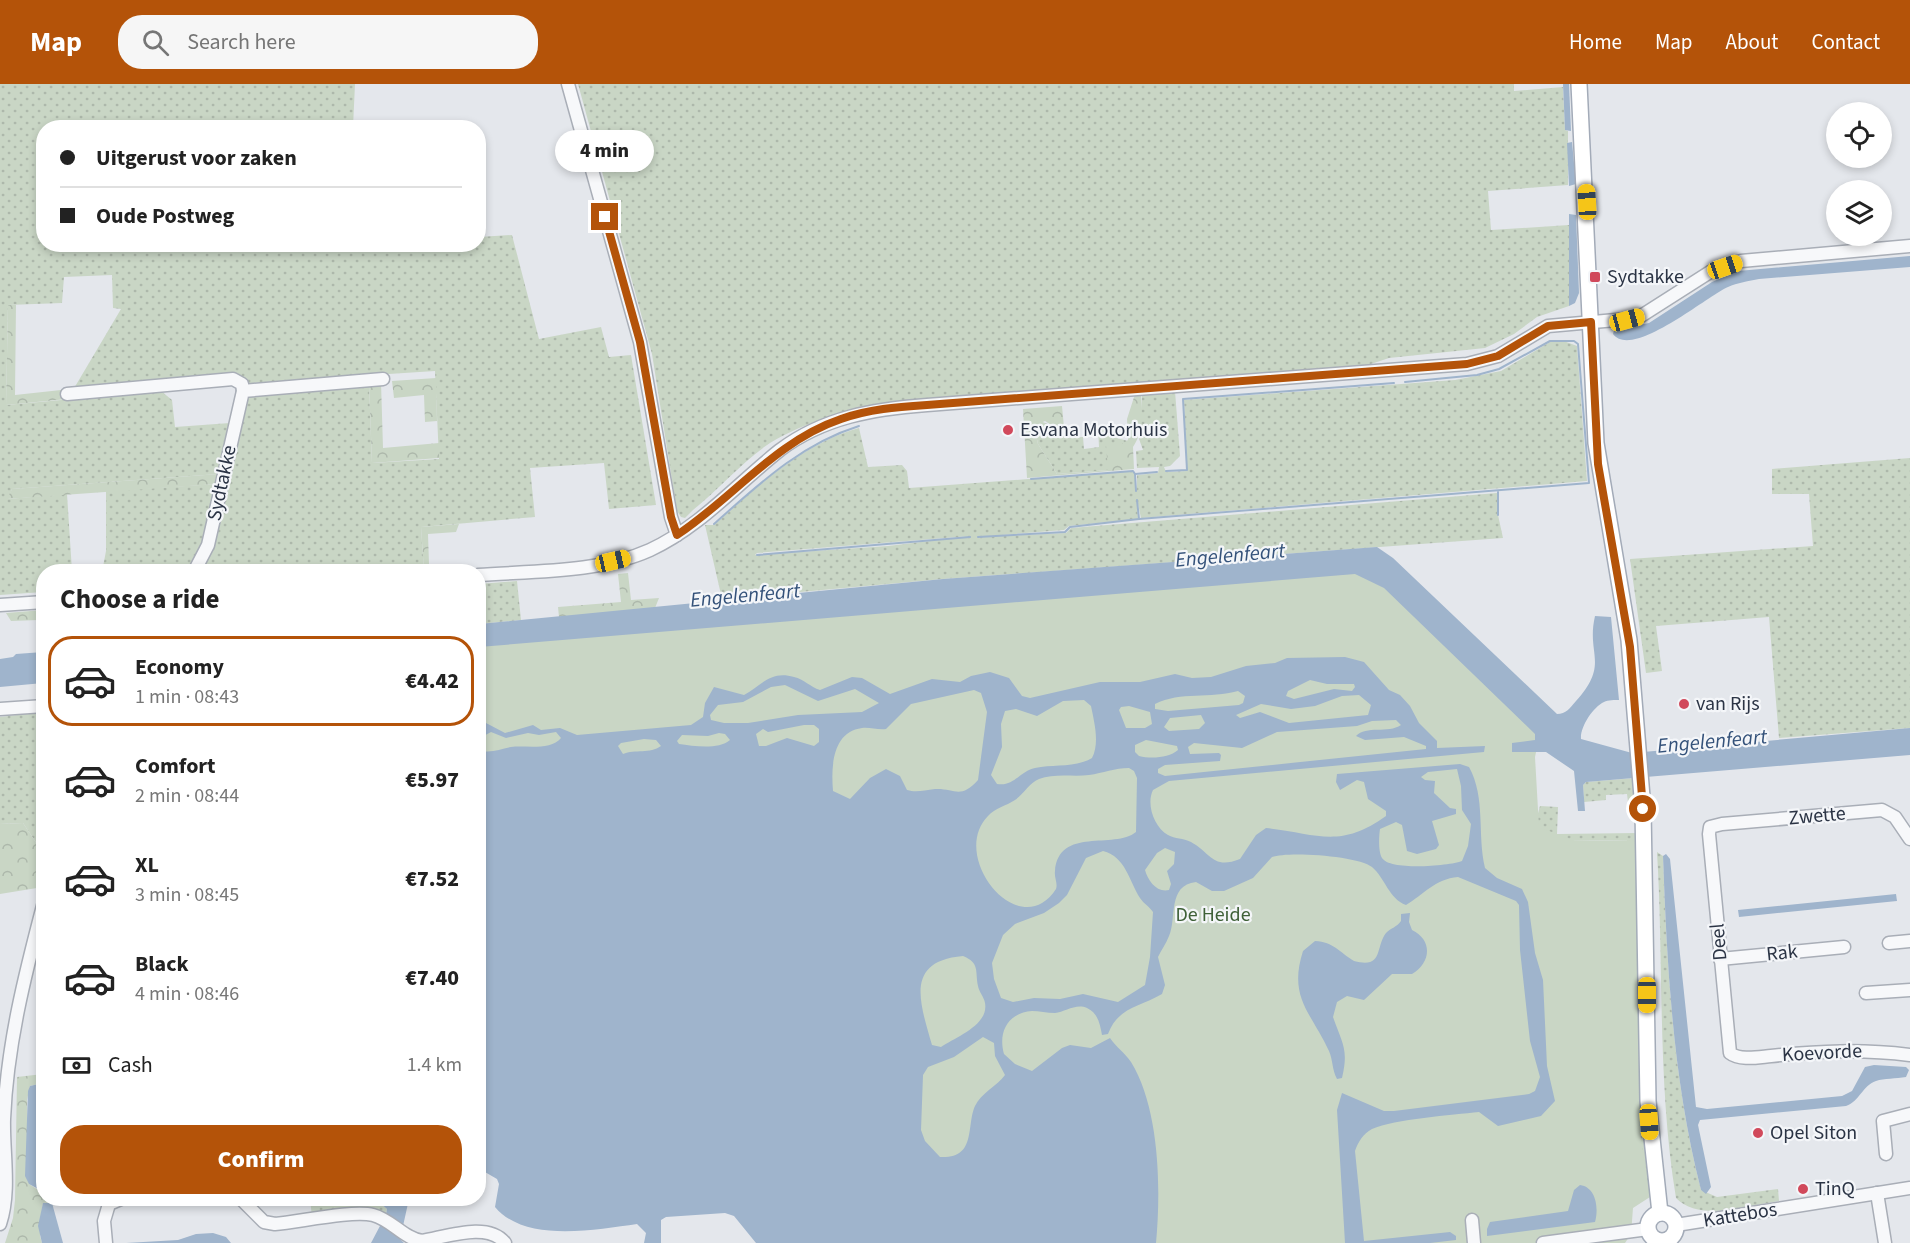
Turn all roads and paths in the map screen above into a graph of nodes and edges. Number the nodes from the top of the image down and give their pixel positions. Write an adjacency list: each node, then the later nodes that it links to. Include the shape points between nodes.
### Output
1 (568, 84): 8 (street, via 640,342)
2 (1579, 84): 4 (main road)
3 (1910, 246): 4 (street, via 1741,261 1710,272 1641,316)
4 (1597, 322): 8 (street, via 1548,326 1498,356 1467,364 859,413 827,424 782,449); 32 (main road, via 1598,464 1626,620 1641,779 1648,1101)
5 (383, 379): 6 (street)
6 (243, 391): 7 (street, via 242,384 233,379); 9 (street, Sydtakke, via 208,545)
7 (67, 394)
8 (677, 535): 10 (street, via 647,551 613,561)
9 (198, 564)
10 (486, 575)
11 (36, 603): 12 (street)
12 (0, 605)
13 (36, 707): 14 (street)
14 (0, 709)
15 (1710, 827): 16 (street, Zwette, via 1882,810 1895,817); 21 (street, Deel)
16 (1910, 839)
17 (36, 933): 34 (street, via 19,998 9,1060 4,1119 6,1198)
18 (1910, 941): 19 (street)
19 (1888, 943)
20 (1844, 947): 21 (street, Rak)
21 (1720, 959): 25 (street, Deel, via 1730,1053)
22 (1910, 990): 23 (street)
23 (1866, 993)
24 (1910, 1055): 25 (street, Koevorde, via 1865,1050)
25 (1734, 1056)
26 (1910, 1114): 27 (street, via 1883,1121)
27 (1886, 1154)
28 (1910, 1188): 29 (street, Kattebos)
29 (1877, 1193): 35 (street, Kattebos); 42 (street)
30 (107, 1206): 38 (street)
31 (248, 1206): 39 (street, via 264,1222 275,1224 363,1214 423,1241 484,1232 497,1235)
32 (1660, 1213): 35 (main road, via 1670,1216); 36 (main road, via 1650,1219)
33 (1472, 1220): 40 (street)
34 (0, 1224)
35 (1676, 1225): 37 (main road)
36 (1648, 1229): 37 (main road, via 1655,1239); 41 (street)
37 (1664, 1242)
38 (106, 1243)
39 (505, 1243)
40 (1474, 1243)
41 (1543, 1243)
42 (1885, 1243)

